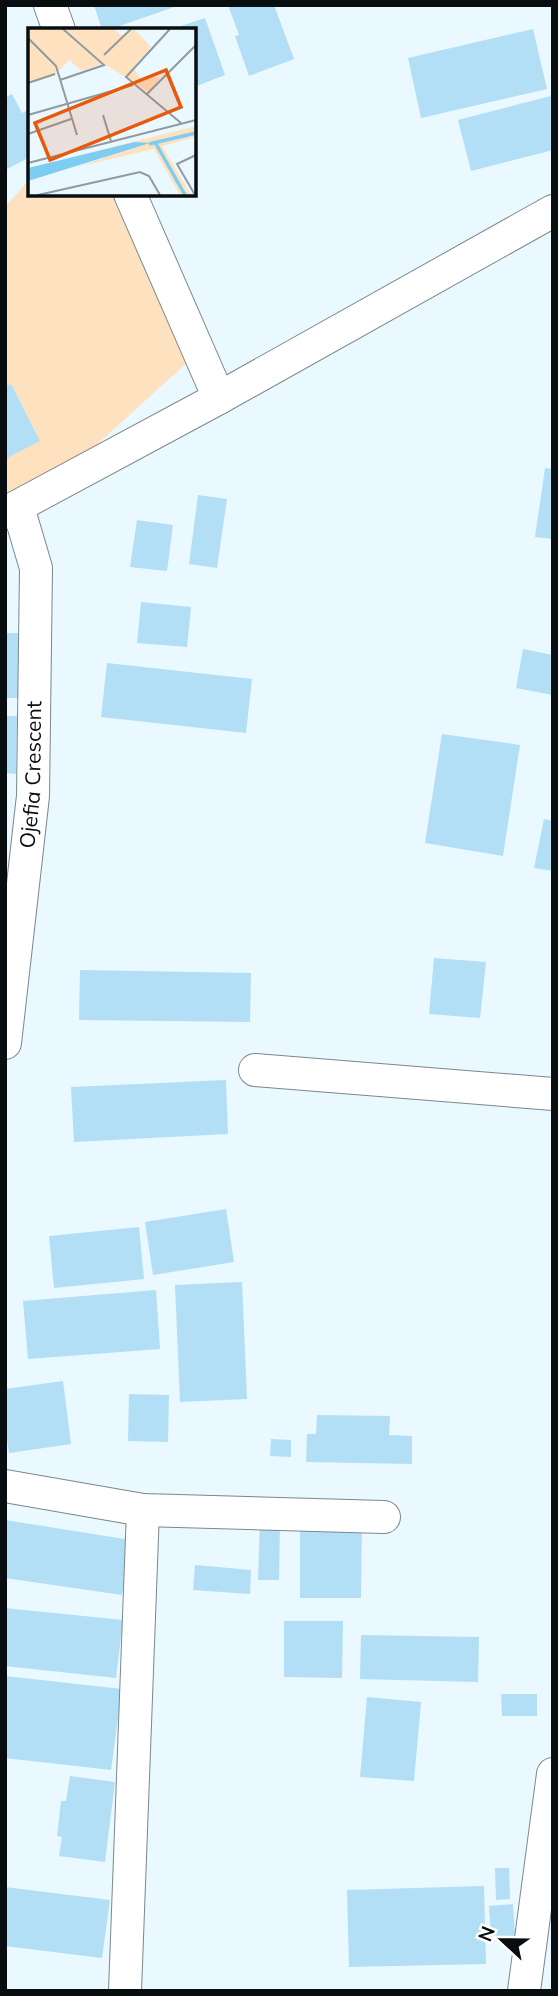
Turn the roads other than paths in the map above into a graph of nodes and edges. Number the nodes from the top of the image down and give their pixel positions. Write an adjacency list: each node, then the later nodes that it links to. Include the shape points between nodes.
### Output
1 (50, 5): 2 (street)
2 (58, 28)
3 (131, 196): 5 (street)
4 (553, 211): 5 (street)
5 (219, 398): 6 (street)
6 (14, 511): 7 (street, Ojefia Crescent, via 36,568 33,796)
7 (5, 1043)
8 (255, 1070): 9 (street)
9 (553, 1094)
10 (5, 1486): 11 (street)
11 (143, 1510): 12 (street); 14 (street)
12 (384, 1517)
13 (553, 1774): 15 (street)
14 (125, 1991)
15 (524, 1991)

